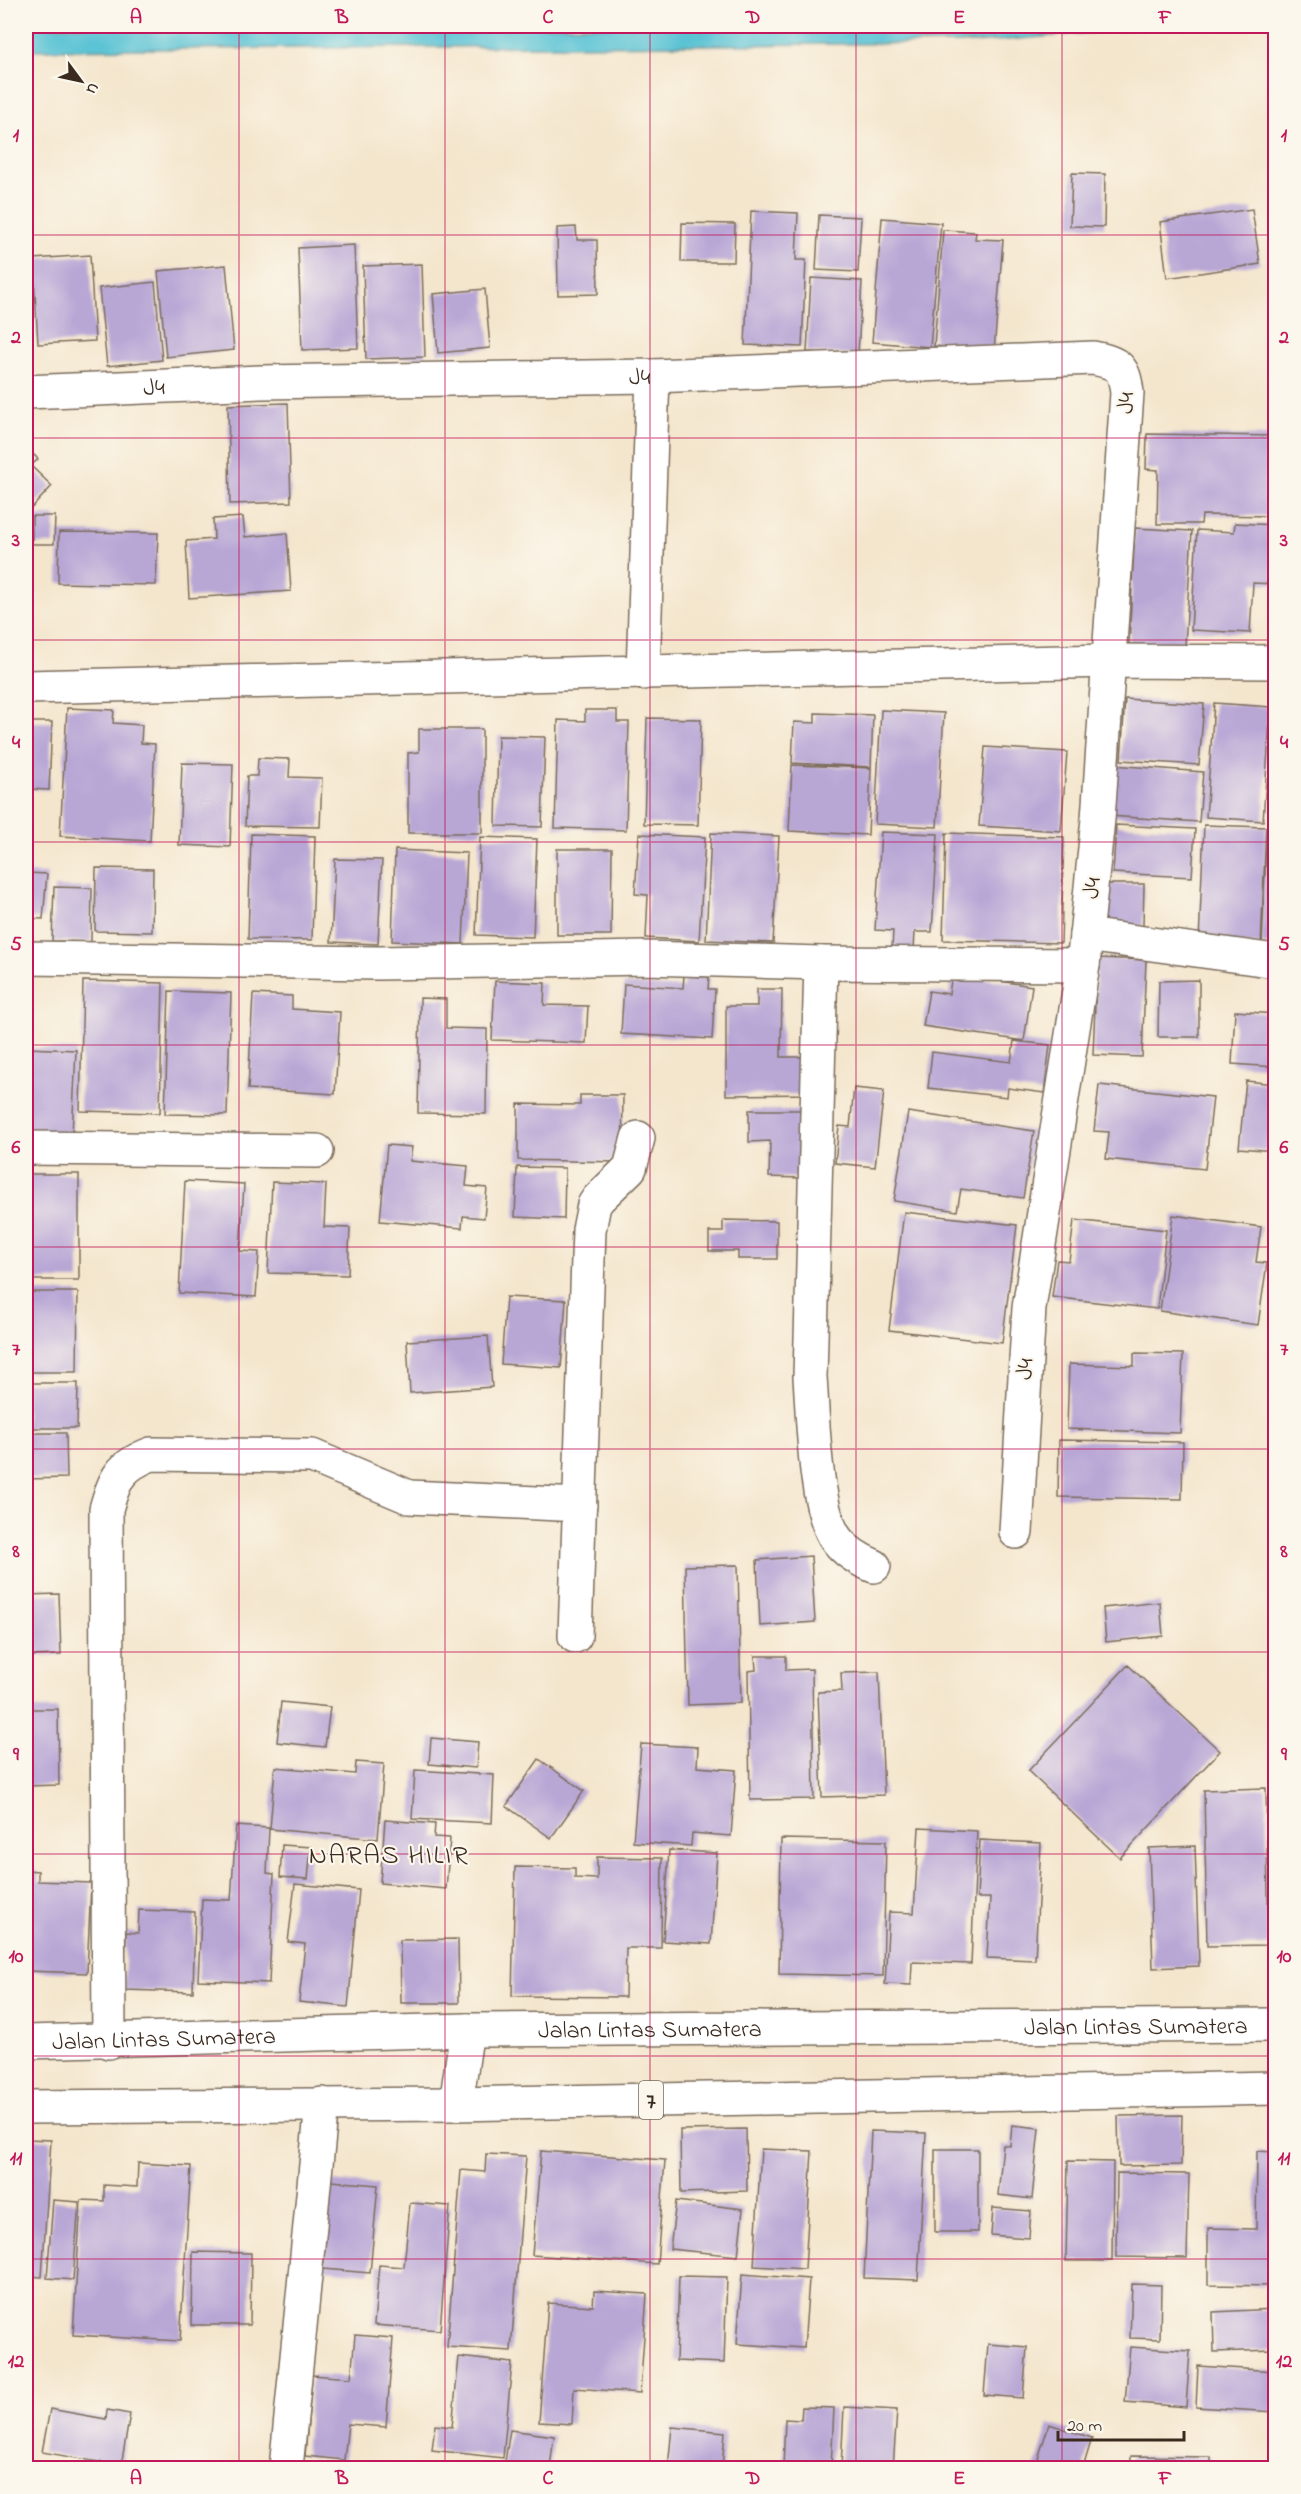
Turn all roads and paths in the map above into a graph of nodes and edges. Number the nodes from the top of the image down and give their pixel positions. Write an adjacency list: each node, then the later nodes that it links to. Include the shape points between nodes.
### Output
1 (653, 376): 2 (main road, J4, via 261,382); 3 (main road, J4, via 1093,358 1113,362 1125,374 1127,393); 5 (main road)
2 (26, 392)
3 (1107, 661): 4 (main road); 5 (main road); 7 (main road, J4, via 1098,819)
4 (1275, 662)
5 (644, 673): 6 (main road)
6 (26, 687)
7 (1085, 950): 9 (main road); 10 (main road); 15 (main road, J4, via 1029,1308)
8 (26, 958): 10 (main road, via 380,963 645,958)
9 (1275, 962)
10 (821, 963): 16 (main road, via 810,1377 814,1437 825,1516 847,1552)
11 (638, 1138): 14 (main road, via 633,1163 594,1205 589,1230)
12 (26, 1148): 13 (main road)
13 (317, 1151)
14 (580, 1505): 17 (main road); 21 (main road, via 409,1497 312,1456 151,1454 130,1462 113,1482 106,1509)
15 (1016, 1532)
16 (874, 1566)
17 (575, 1636)
18 (1275, 2025): 19 (main road, Jalan Lintas Sumatera)
19 (467, 2030): 21 (main road, Jalan Lintas Sumatera); 24 (main road)
20 (26, 2042): 21 (main road, Jalan Lintas Sumatera)
21 (110, 2042)
22 (1275, 2088): 24 (main road, 7)
23 (322, 2104): 24 (main road, 7); 25 (main road, 7); 26 (main road)
24 (456, 2104)
25 (26, 2107)
26 (286, 2469)

